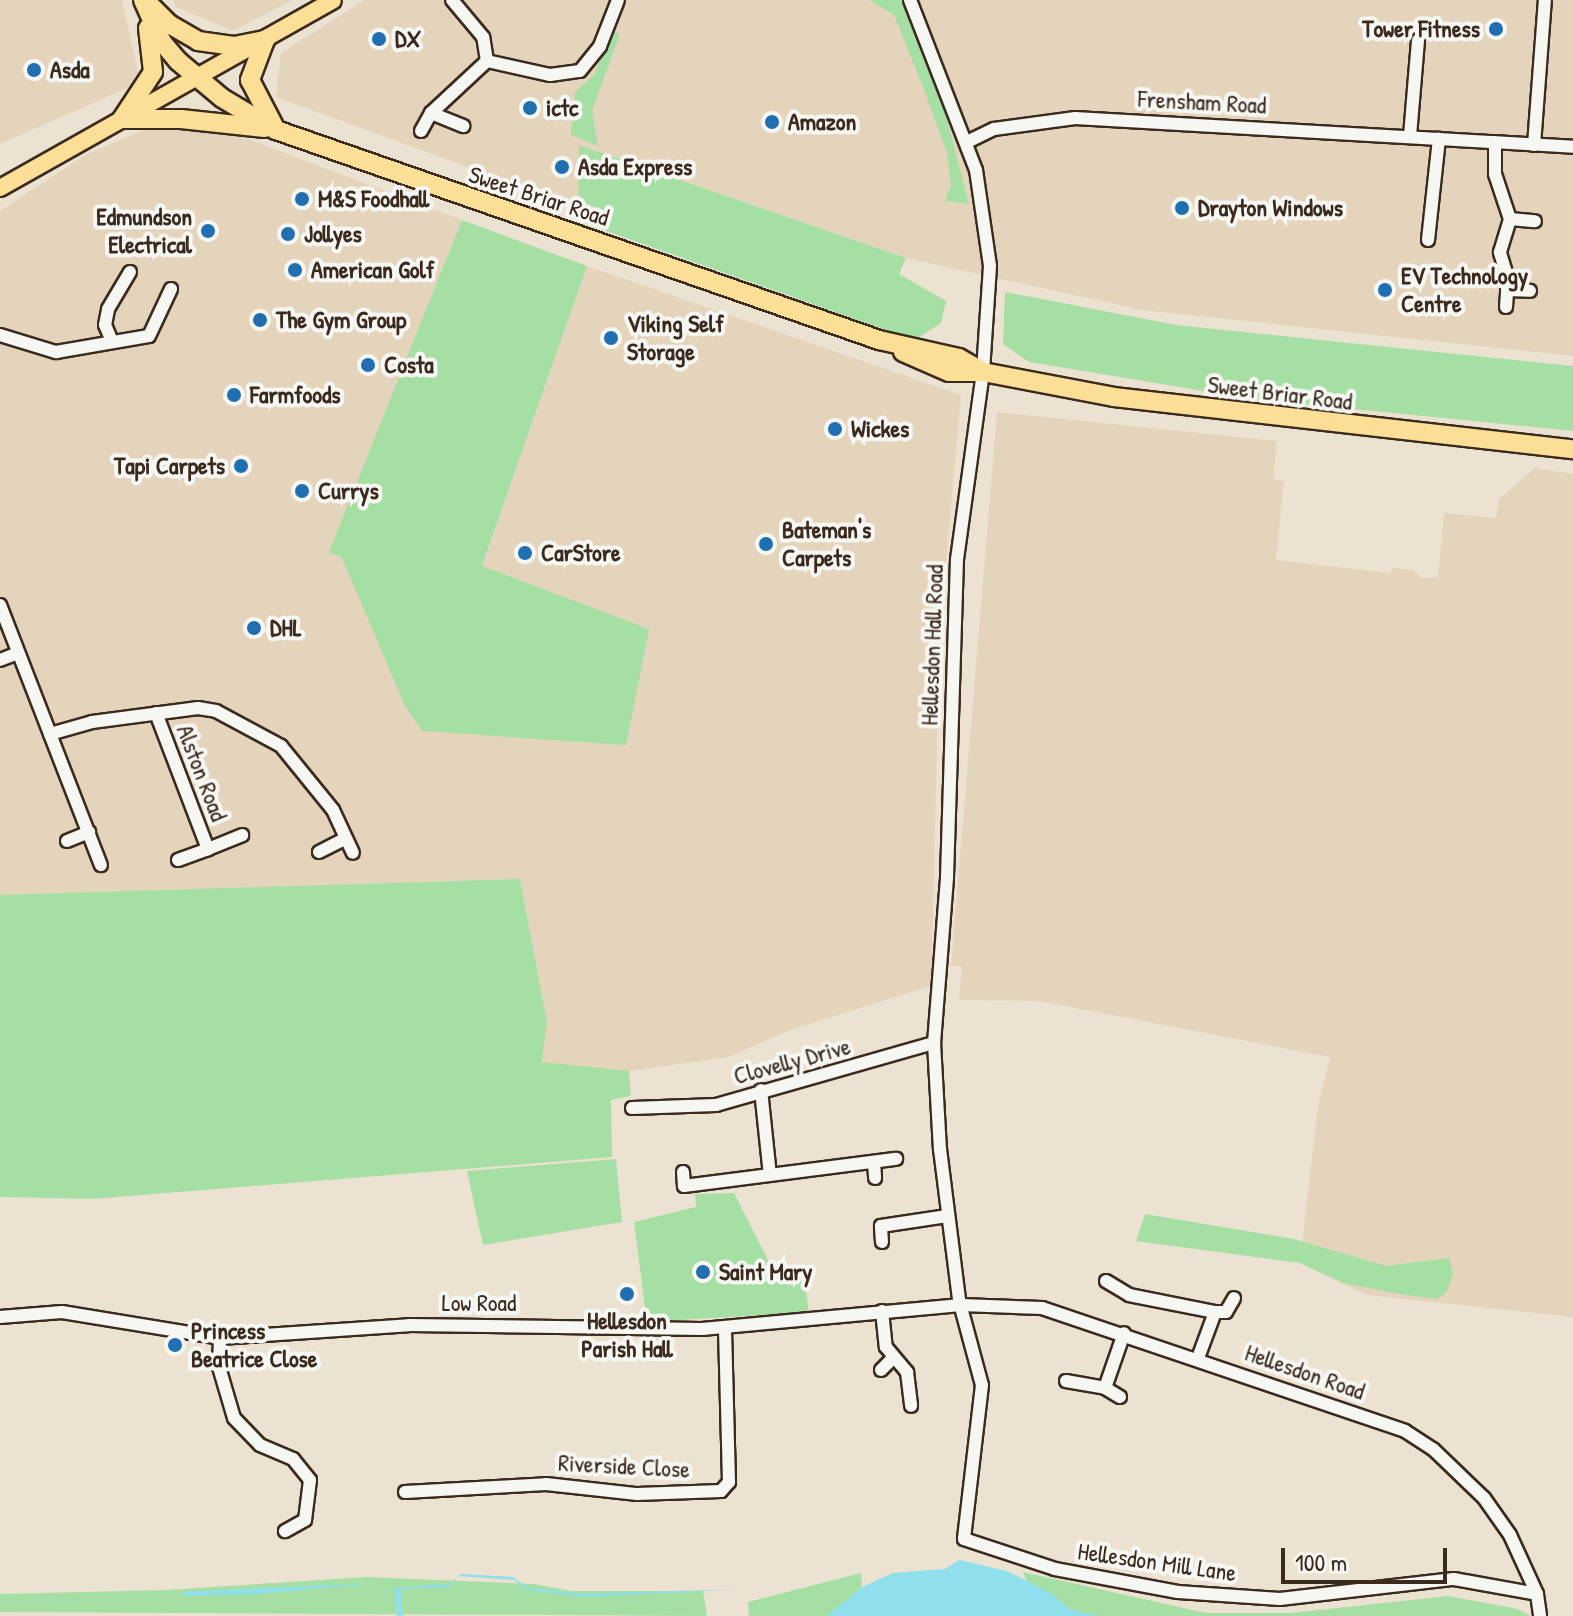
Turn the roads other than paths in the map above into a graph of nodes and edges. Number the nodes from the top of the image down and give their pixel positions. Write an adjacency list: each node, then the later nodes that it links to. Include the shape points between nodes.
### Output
1 (144, 0): 7 (highway, via 198,41 234,46); 10 (highway, Sweet Briar Road, via 162,42); 12 (highway, via 153,72)
2 (333, 0): 7 (main road)
3 (452, 0): 9 (street, via 483,37)
4 (618, 0): 9 (street, via 600,46 580,71 550,75)
5 (910, 0): 18 (street, Hellesdon Hall Road)
6 (1545, 0): 20 (street)
7 (265, 40): 10 (main road); 14 (highway, via 250,80)
8 (1418, 40): 16 (street)
9 (487, 61): 11 (street)
10 (195, 77): 12 (main road); 14 (highway, Sweet Briar Road)
11 (431, 113): 13 (street); 15 (street)
12 (122, 119): 14 (highway, via 181,119); 22 (main road)
13 (463, 126)
14 (276, 130): 33 (highway, Sweet Briar Road, via 879,340 949,372)
15 (421, 131)
16 (1410, 136): 17 (street, Frensham Road); 18 (street, Frensham Road, via 1063,118 994,129)
17 (1439, 139): 19 (street, Frensham Road); 25 (street, via 1428,185)
18 (967, 142): 33 (street, Hellesdon Hall Road, via 982,192 988,241)
19 (1495, 142): 20 (street, Frensham Road); 23 (street, via 1495,174)
20 (1534, 145): 21 (street, Frensham Road)
21 (1573, 147)
22 (0, 188)
23 (1510, 219): 24 (street); 28 (street, via 1500,252)
24 (1535, 221)
25 (1428, 240)
26 (130, 272): 32 (street, via 108,309 105,325)
27 (171, 289): 32 (street, via 149,336)
28 (1507, 290): 29 (street); 30 (street)
29 (1530, 291)
30 (1506, 307)
31 (0, 335): 32 (street, via 56,352)
32 (111, 339)
33 (983, 372): 34 (highway, Sweet Briar Road, via 1114,397 1290,420); 49 (street, Hellesdon Hall Road, via 957,559 947,878)
34 (1573, 449)
35 (0, 605): 36 (street)
36 (18, 653): 37 (street); 39 (street)
37 (0, 660)
38 (156, 713): 39 (street, Alston Road); 42 (street, Alston Road, via 216,711 271,736 333,810); 44 (street, Alston Road)
39 (50, 734): 40 (street)
40 (89, 832): 43 (street); 48 (street)
41 (242, 835): 44 (street, Alston Road)
42 (346, 838): 45 (street); 46 (street, Alston Road)
43 (67, 841)
44 (208, 849): 47 (street, Alston Road)
45 (319, 852)
46 (353, 853)
47 (178, 860)
48 (101, 865)
49 (934, 1043): 50 (street, Clovelly Drive); 59 (street, Hellesdon Hall Road)
50 (761, 1090): 53 (street, Clovelly Drive, via 716,1105); 57 (street)
51 (658, 1093): 53 (street)
52 (632, 1108): 53 (street, Clovelly Drive)
53 (658, 1108)
54 (896, 1159): 55 (street)
55 (874, 1162): 57 (street); 58 (street)
56 (683, 1172): 57 (street, via 684,1193)
57 (770, 1175)
58 (875, 1178)
59 (947, 1216): 60 (street, via 881,1226); 63 (street, Hellesdon Hall Road)
60 (882, 1242)
61 (1106, 1281): 65 (street, via 1116,1295)
62 (1234, 1298): 65 (street)
63 (961, 1305): 64 (street, Low Road); 68 (street, Hellesdon Road, via 1042,1308); 79 (street, Hellesdon Mill Lane, via 982,1385 964,1539 969,1542 1133,1586 1223,1596 1310,1597 1454,1579)
64 (882, 1311): 67 (street, Low Road); 70 (street, via 886,1347)
65 (1226, 1315): 71 (street)
66 (0, 1317): 69 (street, Low Road, via 62,1312)
67 (725, 1328): 69 (street, Low Road, via 409,1325); 77 (street, Riverside Close, via 729,1482 721,1491 637,1494 546,1484)
68 (1124, 1333): 71 (street, Hellesdon Road); 74 (street)
69 (220, 1338): 78 (street, via 219,1367 234,1418 260,1445 293,1459 310,1480 305,1520)
70 (894, 1357): 72 (street); 76 (street, via 907,1372)
71 (1198, 1358): 79 (street, Hellesdon Road, via 1405,1431 1433,1449 1502,1523)
72 (881, 1370)
73 (1066, 1381): 74 (street)
74 (1105, 1388): 75 (street)
75 (1120, 1397)
76 (911, 1406)
77 (405, 1492)
78 (285, 1531)
79 (1537, 1594): 80 (street, Hellesdon Road)
80 (1540, 1616)

